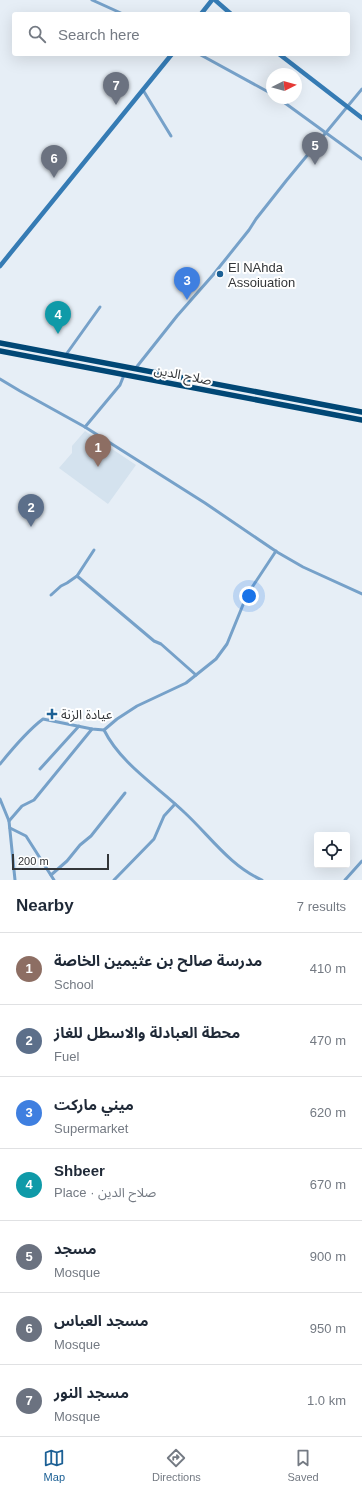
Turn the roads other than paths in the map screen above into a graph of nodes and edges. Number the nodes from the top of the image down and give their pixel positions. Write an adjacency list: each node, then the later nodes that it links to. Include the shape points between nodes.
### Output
1 (92, 0): 3 (street)
2 (213, 0): 4 (main road); 5 (main road)
3 (119, 12)
4 (203, 12)
5 (228, 12)
6 (170, 56): 10 (main road)
7 (204, 56): 11 (street)
8 (282, 56): 13 (main road)
9 (362, 89): 13 (street)
10 (143, 90): 16 (street); 18 (main road)
11 (266, 91)
12 (286, 104): 15 (street)
13 (348, 107): 14 (main road); 15 (street)
14 (362, 118)
15 (327, 133): 17 (street); 23 (street)
16 (170, 136)
17 (362, 159)
18 (0, 266)
19 (100, 307): 22 (street)
20 (0, 343): 22 (highway, صلاح الدين)
21 (0, 351): 24 (highway, صلاح الدين)
22 (65, 356): 23 (highway, صلاح الدين)
23 (135, 370): 26 (highway, صلاح الدين)
24 (124, 375): 27 (highway, صلاح الدين); 32 (street, via 120,385)
25 (0, 378): 32 (street)
26 (234, 387): 27 (highway, via 229,389); 28 (highway, صلاح الدين)
27 (231, 395): 30 (highway, صلاح الدين)
28 (345, 408): 29 (highway, صلاح الدين); 30 (highway, via 347,411)
29 (362, 412)
30 (343, 416): 31 (highway, صلاح الدين)
31 (362, 420)
32 (85, 427): 34 (street, via 206,503)
33 (94, 550): 35 (street)
34 (276, 551): 36 (street, via 303,567); 38 (street, via 247,595 227,644 216,659)
35 (77, 576): 37 (street); 38 (street)
36 (362, 594)
37 (52, 595)
38 (196, 675): 41 (street, via 176,688 137,706)
39 (78, 726): 40 (street); 42 (street, via 43,719); 43 (street)
40 (92, 729): 41 (street); 47 (street, via 34,800 22,806)
41 (104, 730): 46 (street, via 110,743)
42 (0, 764)
43 (40, 769)
44 (125, 793): 50 (street, via 91,836)
45 (0, 799): 47 (street)
46 (175, 804): 53 (street, via 164,816 154,839); 54 (street, via 216,846 238,865)
47 (9, 821): 48 (street)
48 (10, 828): 50 (street, via 26,836); 51 (street)
49 (362, 861): 55 (street)
50 (51, 875): 52 (street)
51 (15, 880)
52 (54, 880)
53 (114, 880)
54 (262, 880)
55 (345, 880)

